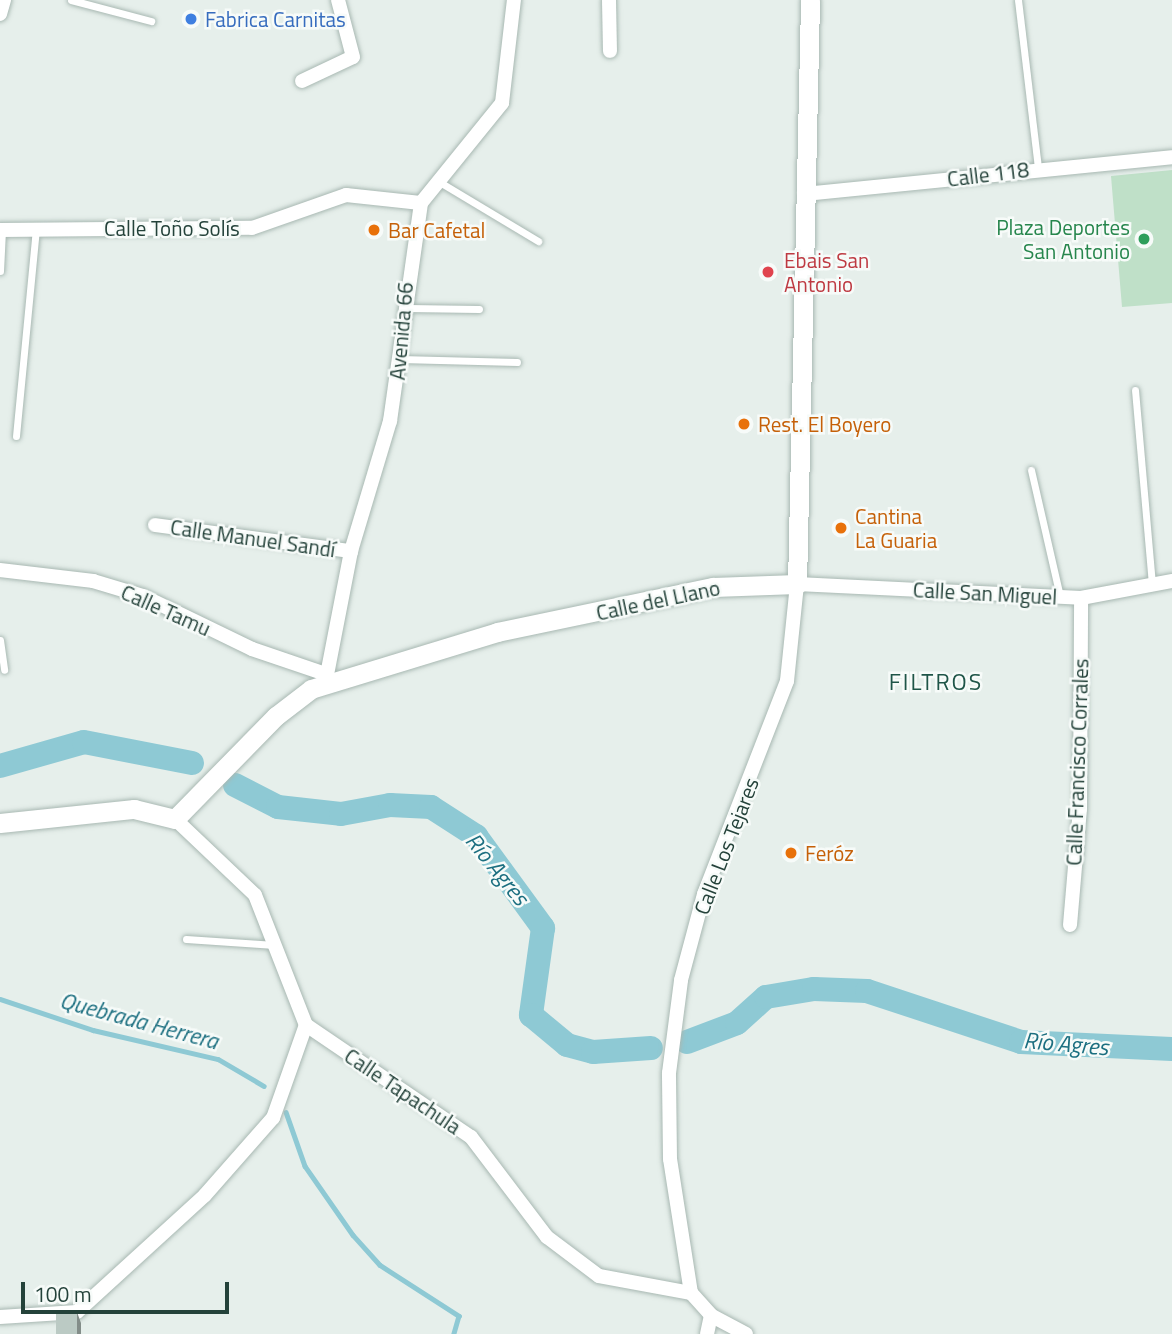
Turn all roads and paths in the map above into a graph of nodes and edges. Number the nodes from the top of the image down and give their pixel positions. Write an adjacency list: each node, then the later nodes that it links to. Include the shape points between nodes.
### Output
1 (4, 0): 8 (street)
2 (71, 0): 9 (lane)
3 (338, 0): 11 (street, via 353,57)
4 (514, 0): 14 (street, Avenida 66, via 502,103)
5 (609, 0): 10 (street)
6 (810, 0): 15 (main road)
7 (1018, 0): 13 (lane)
8 (0, 14)
9 (151, 21)
10 (610, 51)
11 (302, 81)
12 (1172, 157): 13 (street, Calle 118)
13 (1038, 168): 15 (street, Calle 118)
14 (438, 181): 16 (street, Avenida 66); 19 (lane)
15 (804, 194): 32 (main road)
16 (421, 203): 17 (street, Calle Toño Solís, via 346,195 253,228); 21 (street, Avenida 66)
17 (36, 228): 18 (street, Calle Toño Solís); 26 (lane)
18 (1, 230): 20 (lane)
19 (538, 241)
20 (0, 271)
21 (402, 308): 22 (lane); 23 (street, Avenida 66)
22 (479, 309)
23 (400, 359): 24 (lane); 29 (street, Avenida 66, via 390,421)
24 (517, 362)
25 (1135, 390): 33 (lane)
26 (16, 436)
27 (1031, 470): 34 (lane)
28 (155, 525): 29 (street, Calle Manuel Sandí)
29 (351, 551): 38 (street, Avenida 66)
30 (0, 570): 38 (street, Calle Tamu, via 93,580 143,596)
31 (1172, 581): 33 (street, Calle San Miguel)
32 (797, 584): 34 (street, Calle San Miguel); 38 (main road, Calle del Llano, via 713,587 497,632); 45 (street, Calle Los Tejares, via 787,681 704,894 681,980 670,1073 670,1159)
33 (1152, 586): 35 (street, Calle San Miguel)
34 (1060, 597): 35 (street, Calle San Miguel)
35 (1081, 598): 41 (street, Calle Francisco Corrales, via 1080,809)
36 (0, 640): 37 (lane)
37 (4, 670)
38 (325, 679): 39 (main road, Calle del Llano, via 294,699)
39 (175, 819): 40 (main road, via 134,809); 43 (street, via 255,895)
40 (0, 823)
41 (1070, 925)
42 (186, 939): 43 (lane)
43 (275, 945): 44 (street)
44 (306, 1025): 45 (street, Calle Tapachula, via 471,1137 547,1237 599,1276); 47 (street, via 273,1118 205,1195 77,1312)
45 (691, 1293): 46 (street)
46 (711, 1315): 48 (street); 49 (street)
47 (0, 1317)
48 (707, 1334)
49 (746, 1334)

